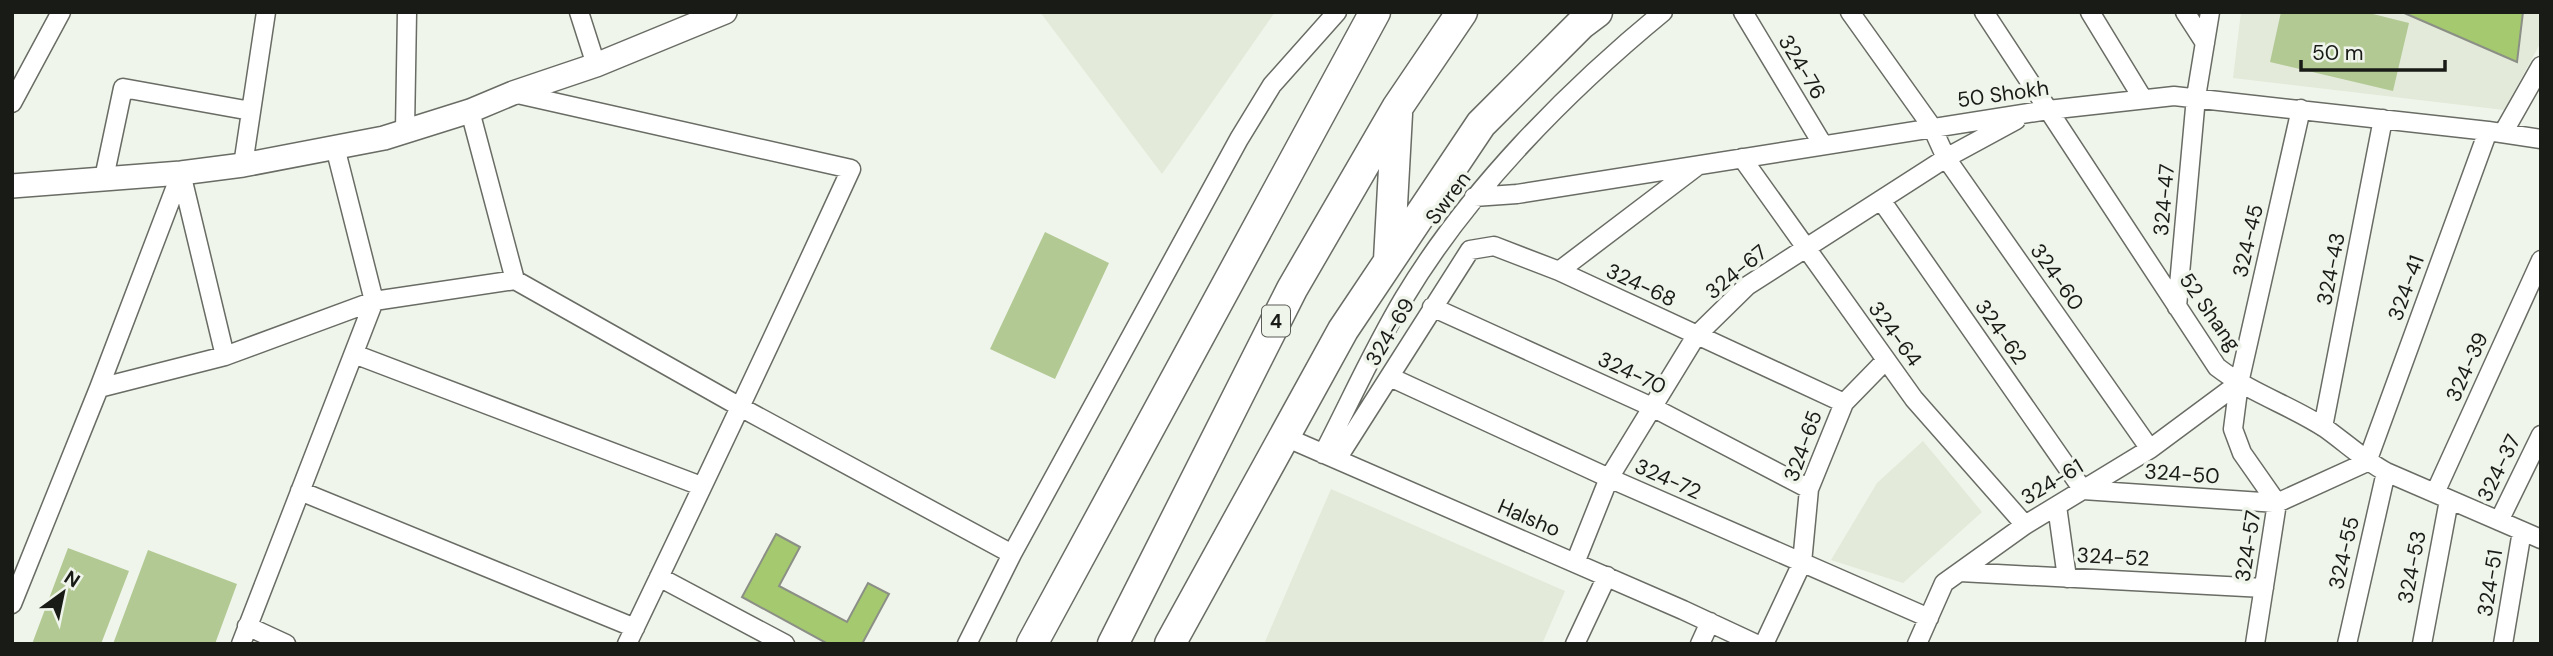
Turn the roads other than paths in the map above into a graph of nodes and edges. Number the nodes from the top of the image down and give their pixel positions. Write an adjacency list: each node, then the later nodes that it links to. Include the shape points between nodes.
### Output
1 (61, 12): 21 (street)
2 (266, 12): 27 (street)
3 (407, 12): 32 (street)
4 (579, 12): 18 (street)
5 (725, 12): 18 (street)
6 (1338, 12): 84 (street, via 1287,66 1259,106)
7 (1375, 12): 102 (highway)
8 (1462, 12): 24 (highway, 4)
9 (1597, 12): 48 (highway, via 1480,124)
10 (1663, 12): 44 (street, Swren, via 1614,52)
11 (1743, 12): 35 (street, 324-76)
12 (1850, 12): 31 (street, 324-60)
13 (1984, 12): 26 (street, 52 Shang)
14 (2090, 12): 23 (street)
15 (2185, 12): 17 (street)
16 (2210, 12): 17 (street, 324-47)
17 (2205, 43): 22 (street, 324-47)
18 (596, 65): 20 (street)
19 (2541, 66): 33 (street, 324-41)
20 (513, 93): 28 (street); 64 (street, via 851,169)
21 (14, 97)
22 (2196, 97): 23 (street, 50 Shokh); 25 (street, 50 Shokh); 54 (street, 324-47)
23 (2143, 99): 26 (street, 50 Shokh)
24 (1397, 108): 48 (highway); 103 (highway, 4, via 1292,289)
25 (2301, 109): 30 (street, 50 Shokh); 60 (street, 324-45)
26 (2048, 110): 29 (street, 50 Shokh); 54 (street, 52 Shang)
27 (251, 111): 40 (street); 42 (street, via 123,88)
28 (470, 111): 32 (street); 51 (street)
29 (2028, 113): 31 (street, 50 Shokh); 38 (street, 324-67)
30 (2383, 118): 33 (street, 50 Shokh); 65 (street, 324-43)
31 (1932, 127): 35 (street, 50 Shokh); 38 (street, 324-60)
32 (405, 130): 36 (street)
33 (2496, 132): 34 (street, 50 Shokh); 70 (street, 324-41)
34 (2541, 139)
35 (1823, 145): 37 (street, 50 Shokh)
36 (335, 147): 40 (street); 52 (street)
37 (1742, 158): 39 (street, 50 Shokh); 47 (street, 324-64)
38 (1946, 158): 45 (street, 324-67); 68 (street, 324-60)
39 (1700, 164): 44 (street, 50 Shokh); 50 (street)
40 (243, 165): 41 (street)
41 (181, 173): 42 (street); 57 (street); 61 (street)
42 (104, 178): 43 (street)
43 (12, 186)
44 (1474, 197): 69 (street, Swren, via 1404,298)
45 (1881, 200): 47 (street, 324-67); 75 (street, 324-62)
46 (1494, 246): 50 (street, 324-68); 53 (street, 324-69, via 1470,250)
47 (1806, 248): 55 (street, 324-67, via 1747,286); 58 (street, 324-64)
48 (1389, 260): 67 (highway)
49 (2541, 260): 77 (street, 324-39)
50 (1559, 271): 55 (street, 324-68)
51 (515, 280): 52 (street); 64 (street)
52 (374, 301): 56 (street); 57 (street)
53 (1432, 307): 59 (street, 324-69); 63 (street, 324-70)
54 (2177, 307): 60 (street, 52 Shang, via 2217,366)
55 (1696, 336): 62 (street, 324-68); 63 (street, 324-67)
56 (354, 354): 73 (street); 76 (street)
57 (225, 356): 61 (street)
58 (1885, 361): 62 (street, 324-65); 81 (street, 324-64)
59 (1390, 377): 69 (street, 324-69); 72 (street, 324-72)
60 (2239, 383): 65 (street, 52 Shang); 68 (street, 324-61); 78 (street, 324-57, via 2233,429 2242,453)
61 (99, 388): 92 (street)
62 (1844, 402): 74 (street, 324-65)
63 (1652, 407): 72 (street, 324-67); 74 (street, 324-70)
64 (742, 408): 73 (street); 84 (street)
65 (2323, 427): 70 (street, 52 Shang)
66 (2541, 435): 80 (street, 324-37)
67 (1283, 436): 69 (street, Halsho); 97 (highway)
68 (2150, 449): 75 (street, 324-61)
69 (1330, 456): 85 (street, Halsho)
70 (2367, 462): 71 (street, 52 Shang); 78 (street)
71 (2386, 472): 77 (street, 52 Shang); 110 (street, 324-55)
72 (1609, 478): 85 (street, 324-67); 86 (street, 324-72)
73 (701, 486): 89 (street)
74 (1810, 489): 86 (street, 324-65)
75 (2083, 490): 78 (street, 324-50); 79 (street, 324-61)
76 (300, 491): 95 (street); 96 (street)
77 (2442, 496): 80 (street, 52 Shang); 111 (street, 324-53)
78 (2277, 503): 91 (street, 324-57)
79 (2057, 506): 81 (street, 324-61); 90 (street)
80 (2499, 521): 82 (street, 52 Shang)
81 (2025, 525): 87 (street, 324-61)
82 (2522, 531): 83 (street, 52 Shang); 112 (street, 324-51)
83 (2541, 539)
84 (1012, 554): 101 (street)
85 (1575, 563): 88 (street, Halsho)
86 (1802, 563): 93 (street, 324-72); 107 (street, 324-65)
87 (1960, 572): 90 (street, 324-52); 93 (street, 324-61, via 1944,583)
88 (1607, 576): 94 (street, Halsho); 104 (street)
89 (659, 577): 96 (street); 100 (street)
90 (2067, 578): 91 (street, 324-52)
91 (2264, 588): 109 (street, 324-57)
92 (12, 604)
93 (1930, 618): 108 (street, 324-61)
94 (1710, 622): 105 (street); 106 (street, Halsho)
95 (247, 626): 98 (street); 99 (street)
96 (631, 636)
97 (1173, 643)
98 (241, 644)
99 (285, 644)
100 (785, 644)
101 (967, 644)
102 (1032, 644)
103 (1113, 644)
104 (1576, 644)
105 (1700, 644)
106 (1756, 644)
107 (1765, 644)
108 (1917, 644)
109 (2255, 644)
110 (2347, 644)
111 (2421, 644)
112 (2503, 644)

